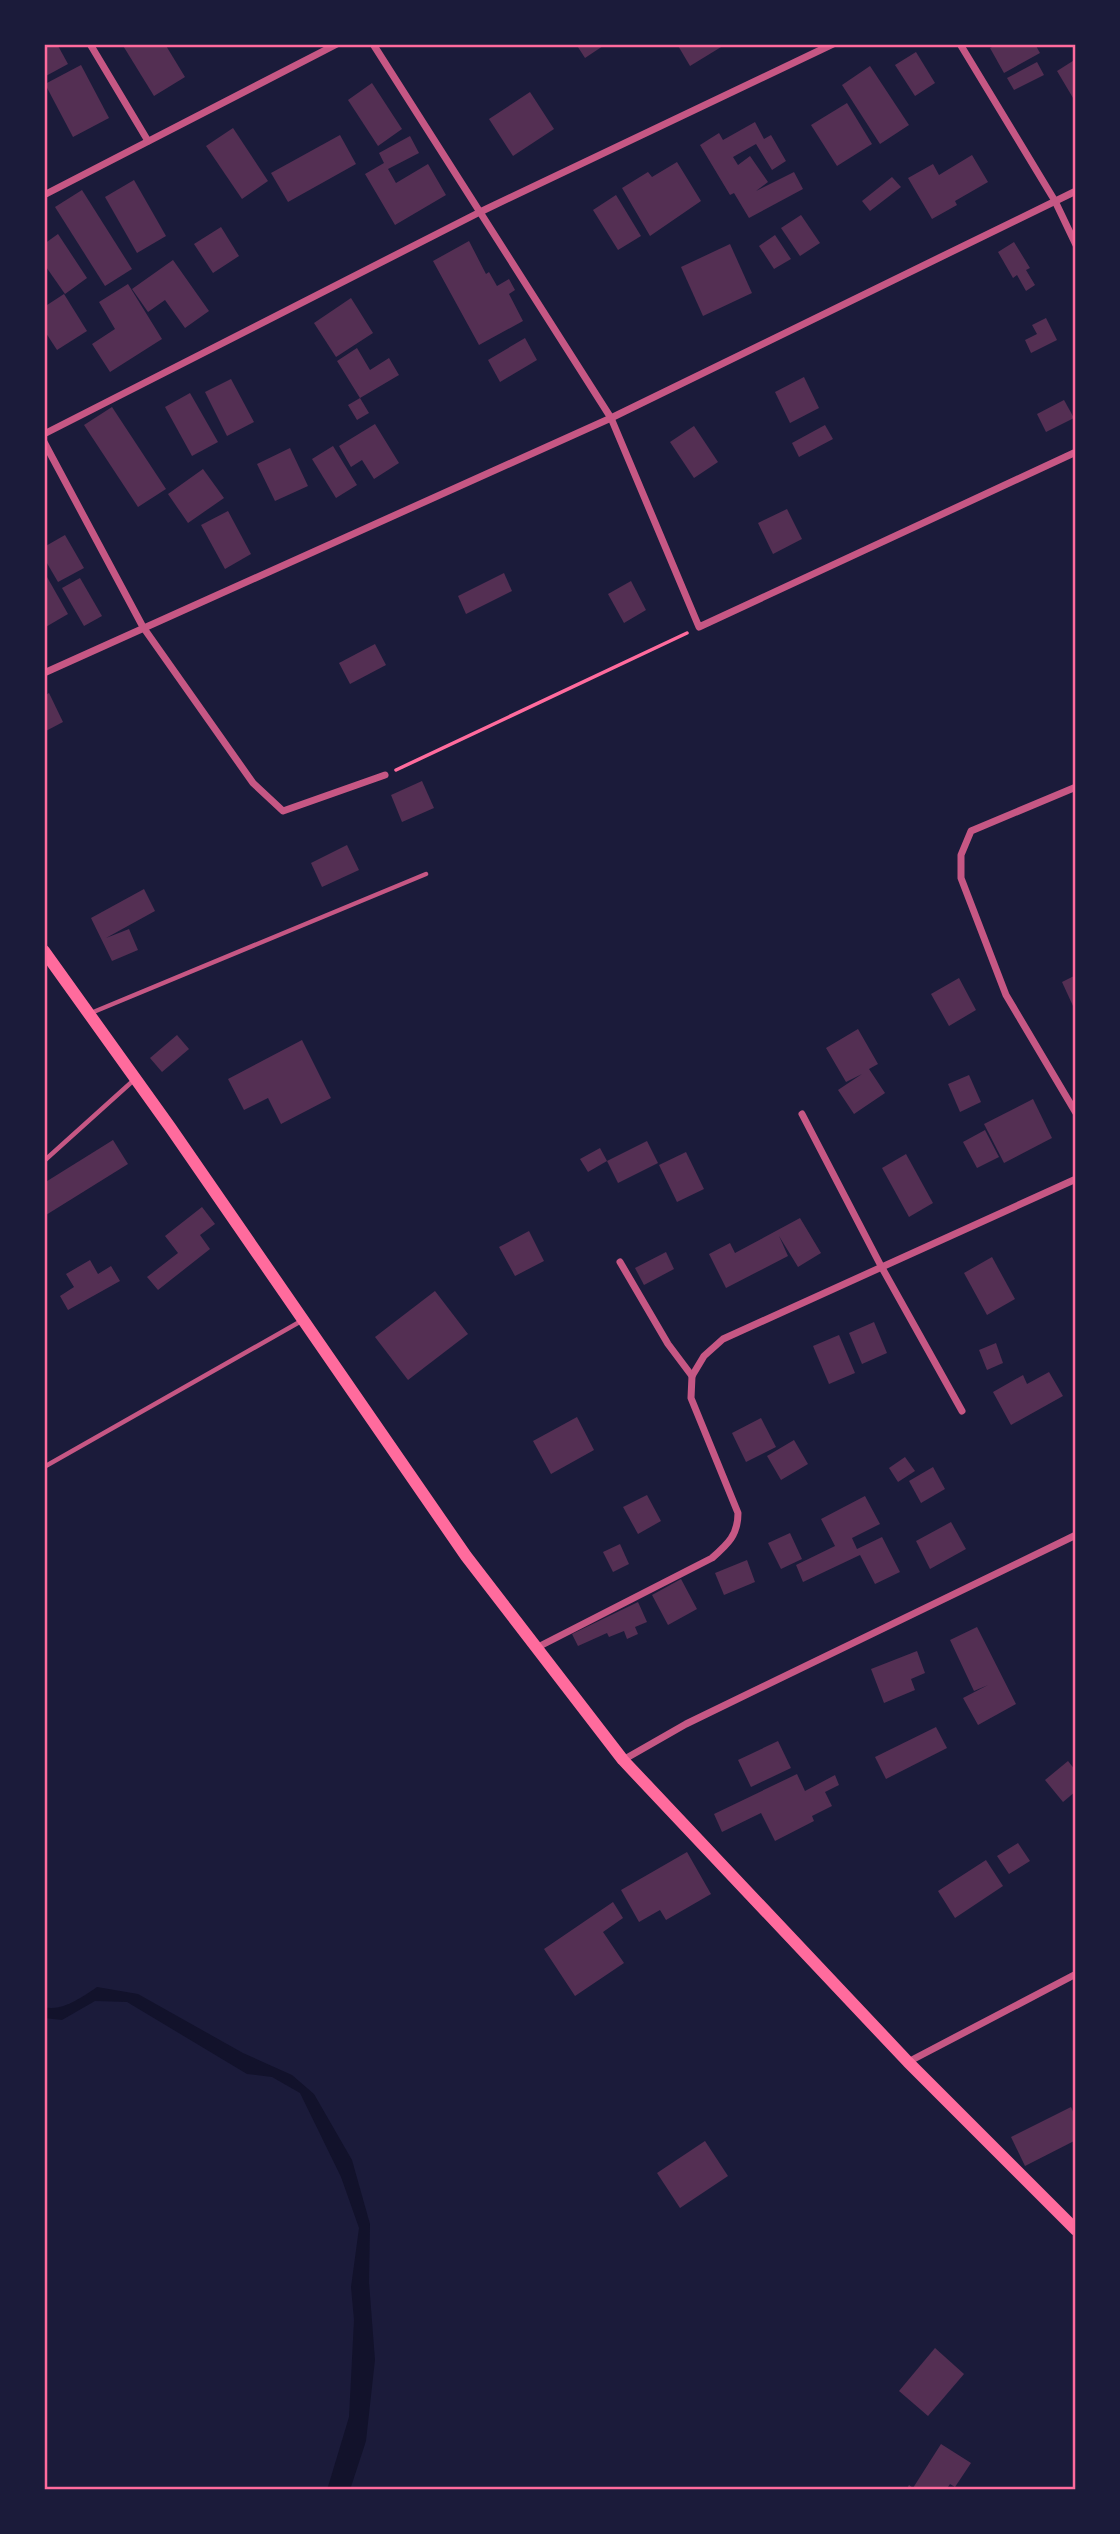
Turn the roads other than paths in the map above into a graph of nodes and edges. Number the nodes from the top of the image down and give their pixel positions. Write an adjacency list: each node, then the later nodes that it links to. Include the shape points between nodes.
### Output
1 (90, 44): 6 (street)
2 (337, 44): 6 (street)
3 (373, 44): 10 (street)
4 (833, 44): 10 (street)
5 (960, 44): 9 (street)
6 (148, 141): 8 (street)
7 (1076, 191): 9 (street)
8 (44, 195)
9 (1055, 201): 11 (street); 12 (street)
10 (480, 212): 12 (street); 13 (street)
11 (1076, 245)
12 (611, 418): 15 (street, via 699,627); 16 (street)
13 (44, 435)
14 (44, 442): 16 (street)
15 (1076, 452)
16 (143, 627): 17 (street); 18 (street, via 253,783 284,811)
17 (44, 673)
18 (385, 775)
19 (1076, 787): 24 (street, via 971,831 961,855 961,878 1006,995)
20 (426, 874): 22 (lane)
21 (44, 951): 22 (main road)
22 (90, 1013): 23 (main road)
23 (135, 1078): 26 (lane); 30 (main road)
24 (1076, 1113)
25 (802, 1114): 29 (street)
26 (44, 1161)
27 (1076, 1179): 29 (street)
28 (620, 1262): 31 (street)
29 (881, 1266): 31 (street, via 723,1339 704,1356); 32 (street)
30 (304, 1320): 33 (lane); 35 (main road, via 466,1556)
31 (692, 1376): 35 (street, via 691,1398 738,1513 738,1528 731,1541 712,1558)
32 (962, 1410)
33 (44, 1468)
34 (1076, 1535): 36 (street, via 685,1724)
35 (538, 1647): 36 (main road)
36 (623, 1760): 38 (main road)
37 (1076, 1974): 38 (street)
38 (908, 2062): 39 (main road)
39 (1076, 2230)

